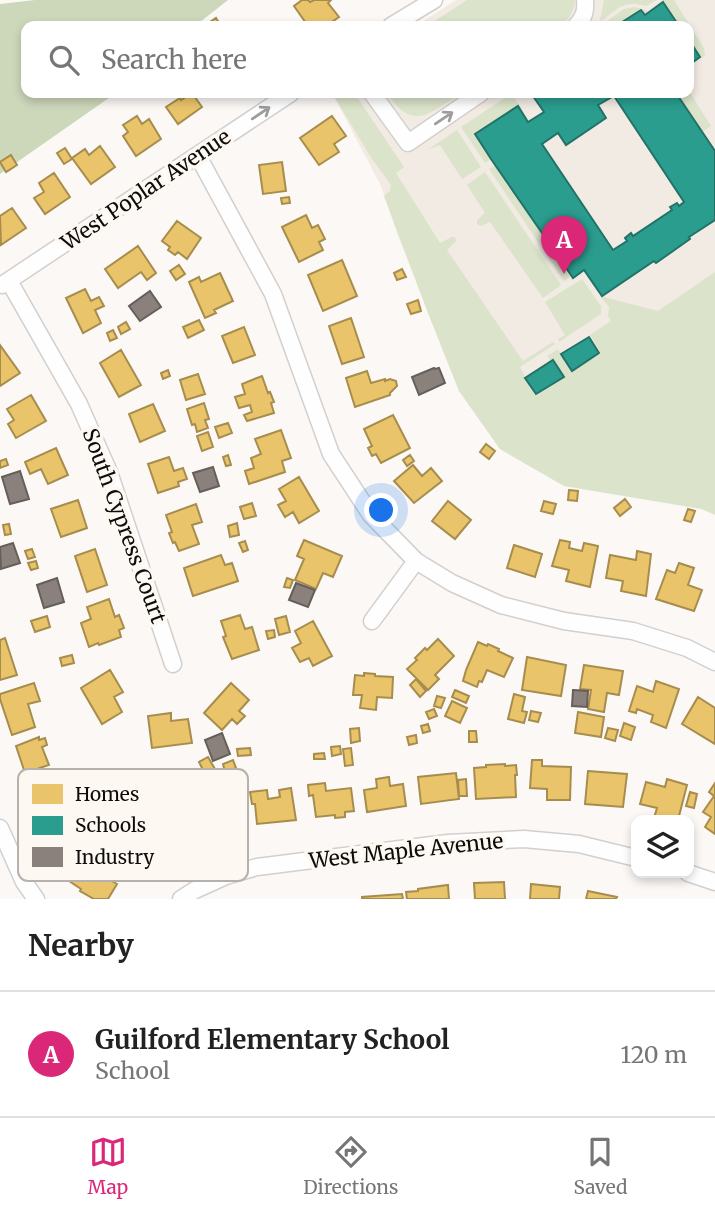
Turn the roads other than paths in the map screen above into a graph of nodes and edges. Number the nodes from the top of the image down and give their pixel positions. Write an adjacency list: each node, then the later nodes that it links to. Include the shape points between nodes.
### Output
1 (434, 0): 3 (street)
2 (585, 0): 4 (street)
3 (399, 21)
4 (581, 21)
5 (284, 98): 8 (street, West Poplar Avenue, one-way to 5)
6 (376, 98): 7 (street, one-way to 7, via 408,142)
7 (474, 98)
8 (198, 156): 9 (street, West Poplar Avenue); 10 (street, via 273,294 331,454 371,515)
9 (4, 283): 13 (street, South Cypress Court, via 79,404 109,472)
10 (416, 561): 11 (street); 12 (street, via 501,605 564,621 633,631)
11 (372, 621)
12 (715, 662)
13 (173, 664)
14 (0, 828): 16 (street)
15 (631, 857): 17 (street, West Maple Avenue, via 579,844 524,839 448,843)
16 (18, 868)
17 (248, 870)
18 (694, 875): 21 (street)
19 (24, 881): 22 (street)
20 (215, 881): 23 (street, West Maple Avenue)
21 (715, 883)
22 (36, 899)
23 (181, 899)

